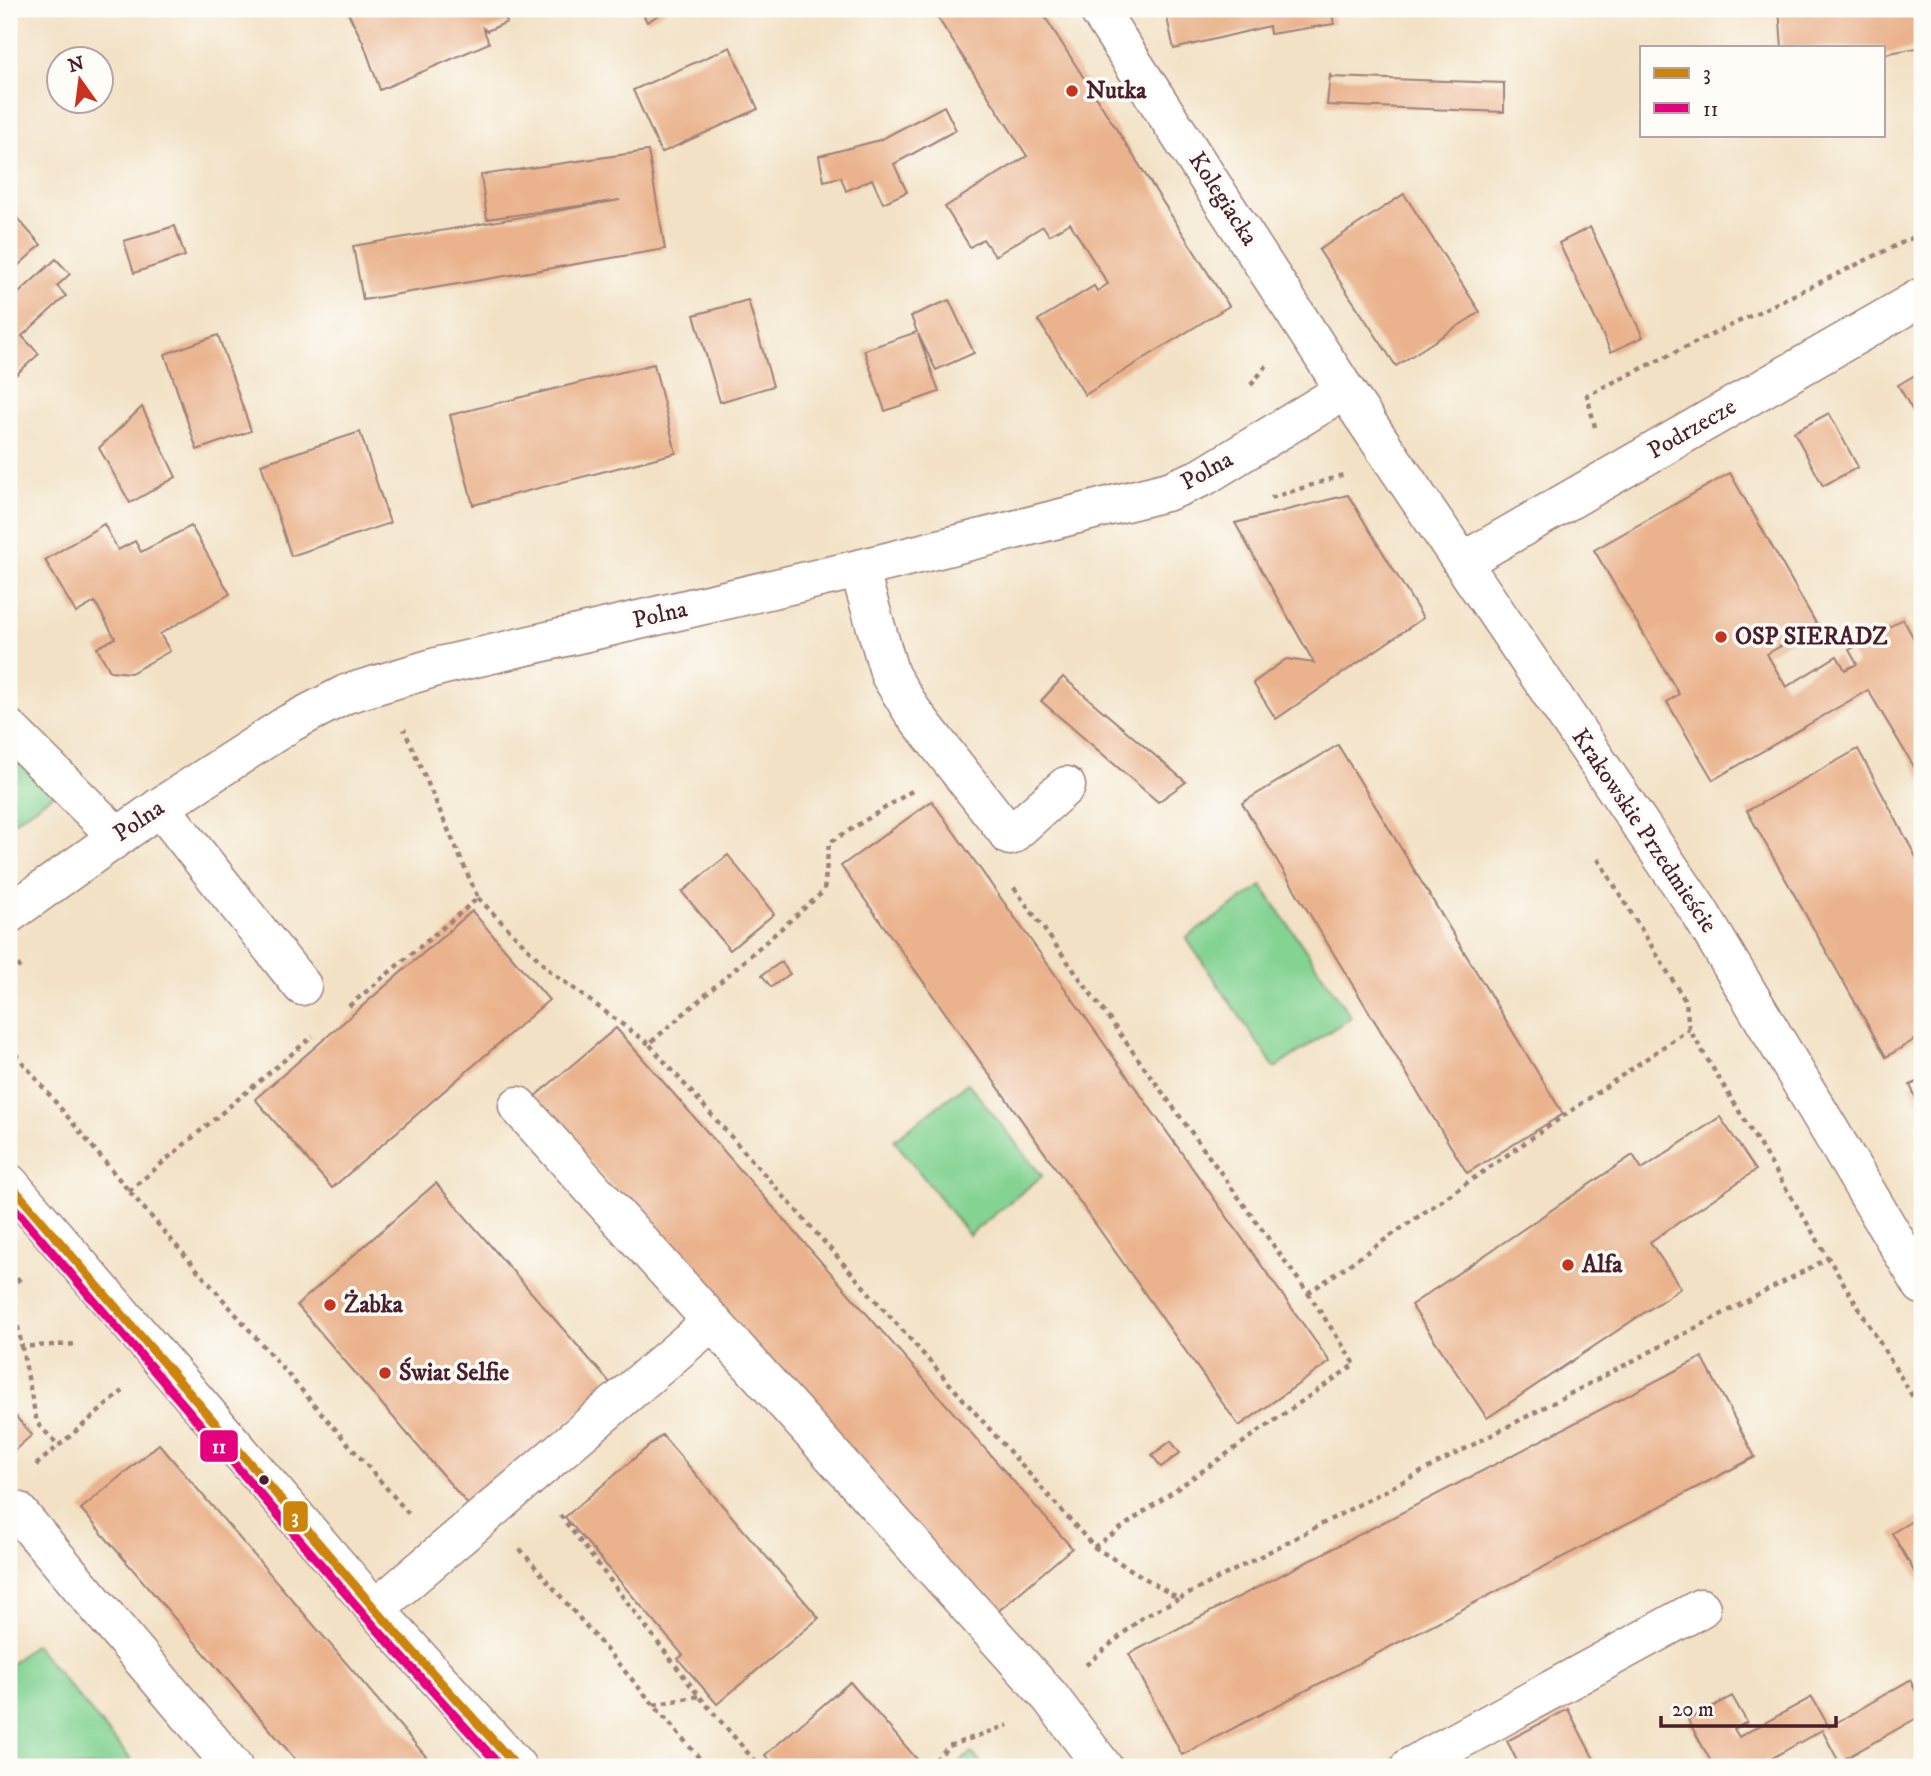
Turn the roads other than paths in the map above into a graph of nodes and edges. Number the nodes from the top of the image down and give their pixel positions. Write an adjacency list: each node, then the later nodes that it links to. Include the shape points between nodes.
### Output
1 (1098, 9): 3 (street, Kolegiacka)
2 (1922, 297): 4 (street, Podrzecze)
3 (1345, 390): 4 (street, Krakowskie Przedmieście); 5 (street, Polna, via 1203,477 1170,491)
4 (1462, 562): 14 (street, Krakowskie Przedmieście, via 1699,911)
5 (859, 569): 7 (street, via 890,675 912,711 1010,836); 8 (street, Polna, via 440,666 346,694 290,723)
6 (9, 729): 9 (street)
7 (1066, 786)
8 (160, 807): 9 (street, Polna); 11 (street)
9 (117, 836): 10 (street, Polna)
10 (9, 914)
11 (302, 986)
12 (518, 1106): 15 (street)
13 (9, 1183): 18 (street)
14 (1922, 1285)
15 (710, 1323): 18 (street); 21 (street, via 1050,1697)
16 (9, 1518): 19 (street, via 17,1511)
17 (1701, 1608): 22 (street)
18 (375, 1609): 20 (street)
19 (233, 1767)
20 (517, 1767)
21 (1103, 1767)
22 (1410, 1767)

